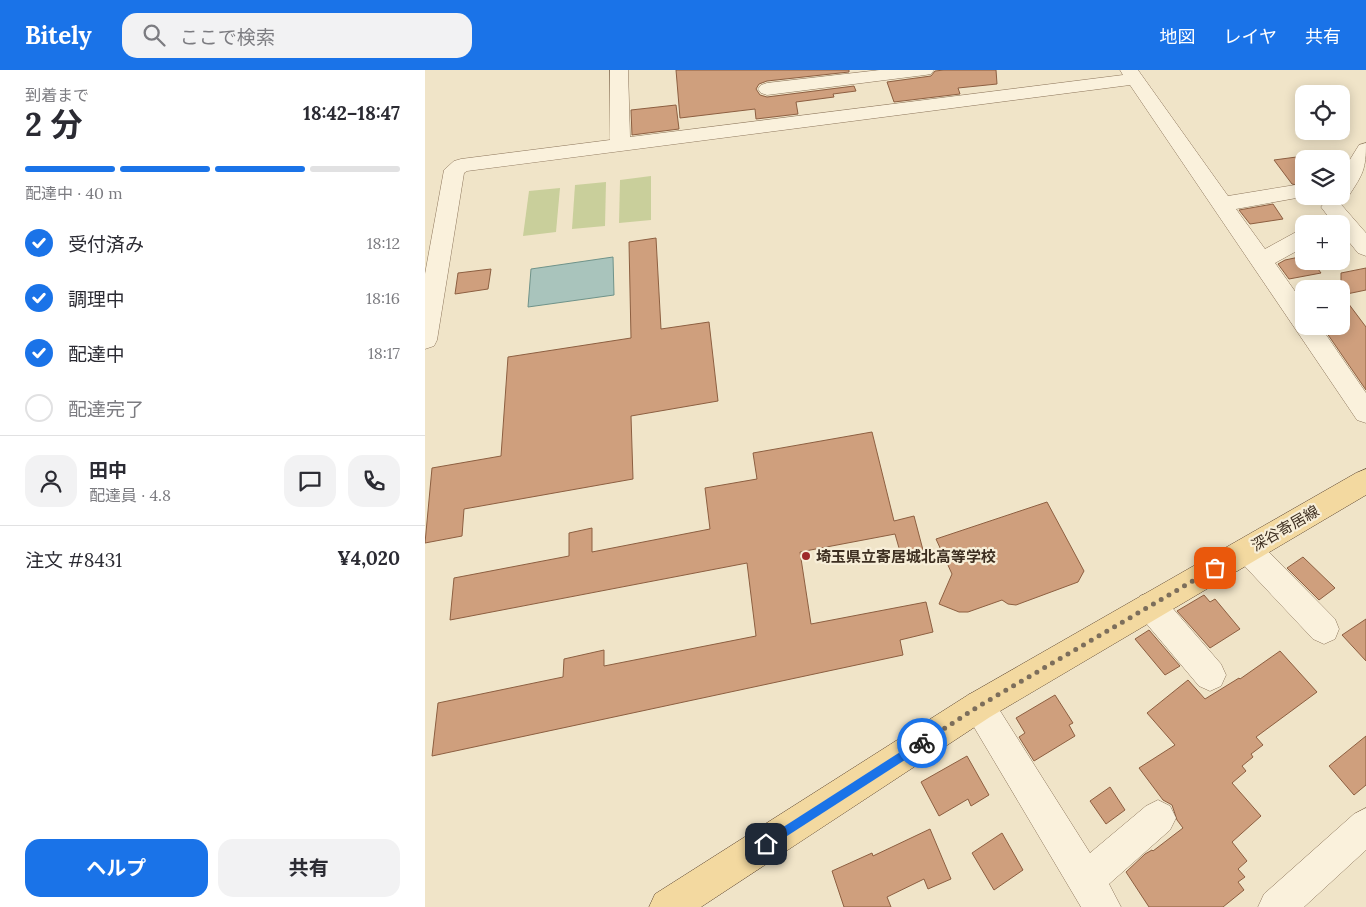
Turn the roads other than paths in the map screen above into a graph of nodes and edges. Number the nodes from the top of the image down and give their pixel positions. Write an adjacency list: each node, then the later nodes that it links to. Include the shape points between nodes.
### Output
1 (639, 70): 3 (street)
2 (925, 70): 4 (street)
3 (619, 71): 8 (street)
4 (876, 73): 6 (street); 7 (street)
5 (1132, 74): 7 (street); 12 (street)
6 (767, 89)
7 (889, 111): 8 (street)
8 (620, 146): 19 (street, via 461,165 454,170)
9 (1366, 148): 10 (street)
10 (1350, 176)
11 (1295, 192): 12 (street)
12 (1223, 204): 16 (street)
13 (1333, 205): 15 (street)
14 (1295, 242): 16 (street)
15 (1366, 248)
16 (1262, 261): 17 (street)
17 (1295, 309)
18 (1313, 335): 20 (street)
19 (425, 340)
20 (1366, 413)
21 (1366, 481): 22 (main road, 深谷寄居線)
22 (1247, 550): 23 (main road, 深谷寄居線); 24 (street)
23 (1151, 606): 25 (street); 26 (main road, 深谷寄居線)
24 (1324, 629)
25 (1210, 675)
26 (979, 706): 29 (street); 30 (main road, 深谷寄居線)
27 (1158, 818): 29 (street)
28 (1366, 826): 31 (street)
29 (1094, 893)
30 (668, 907)
31 (1277, 907)

